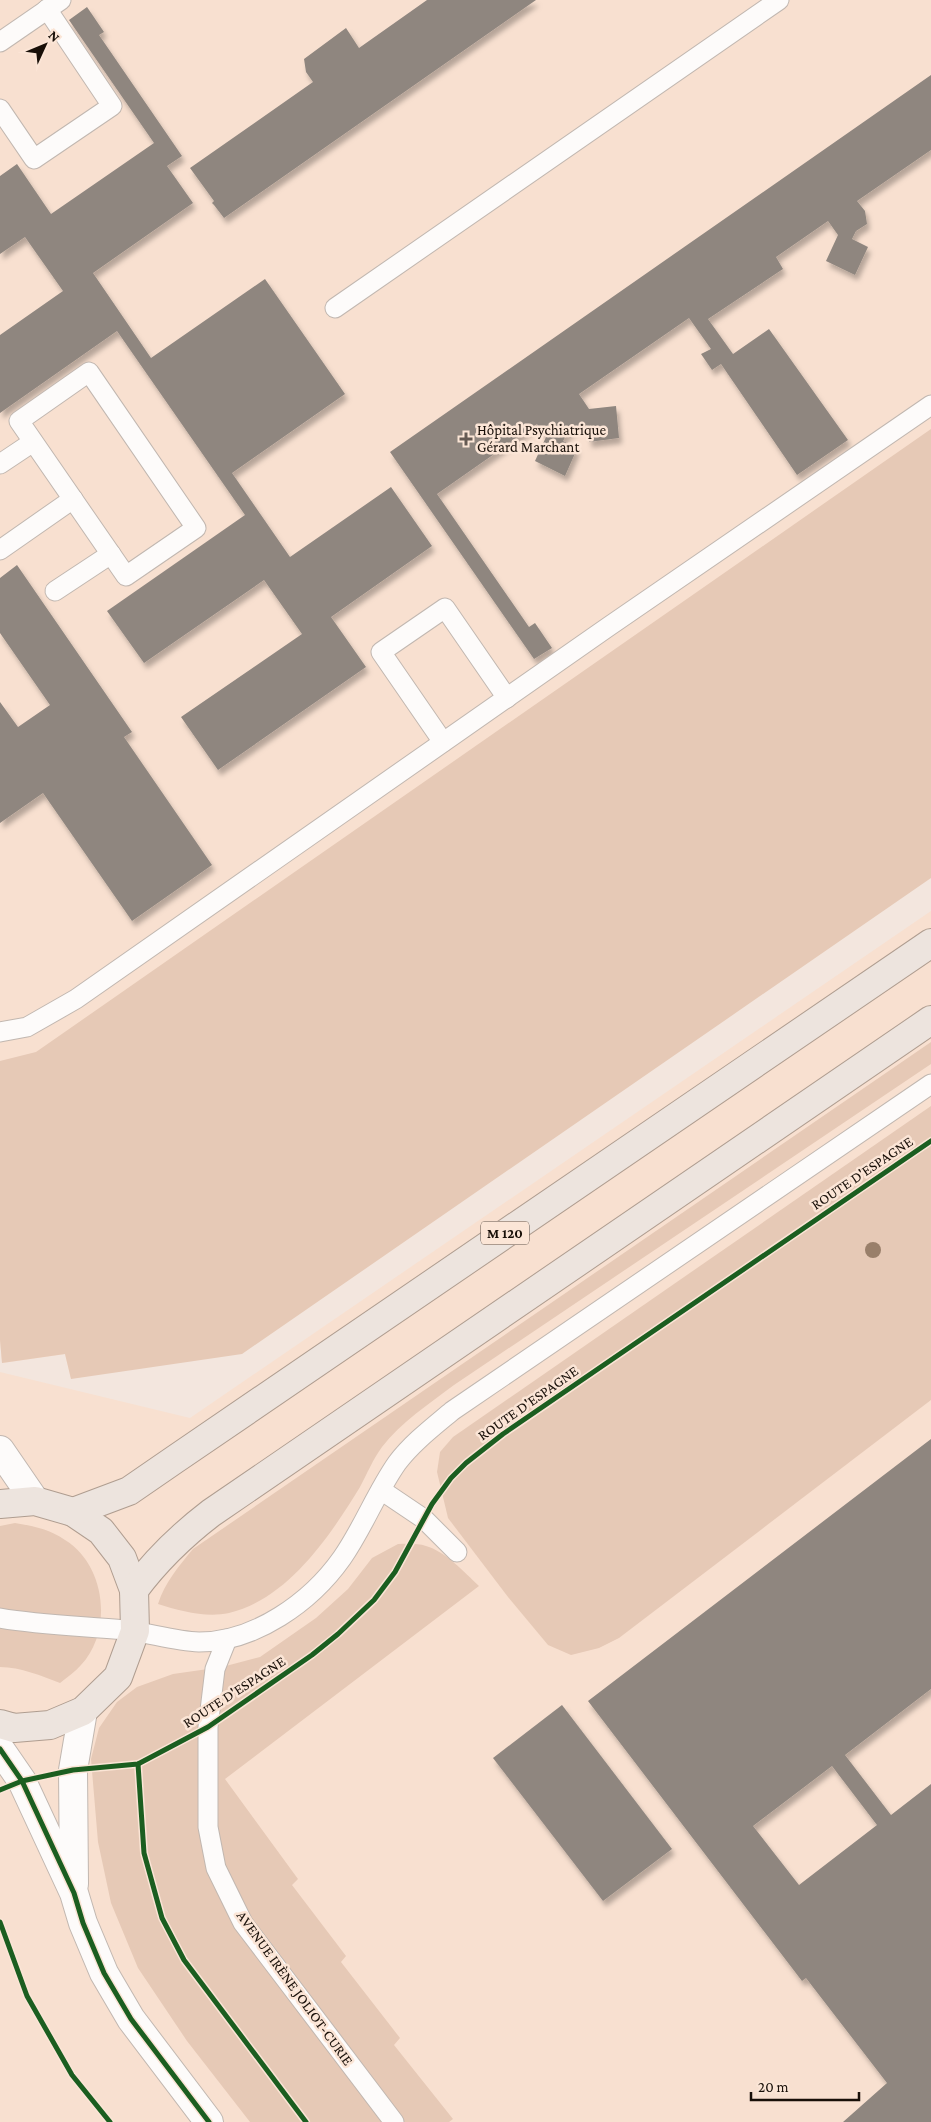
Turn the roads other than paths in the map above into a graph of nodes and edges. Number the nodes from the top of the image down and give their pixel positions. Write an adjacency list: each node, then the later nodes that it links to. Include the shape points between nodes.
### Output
1 (779, 0): 5 (lane)
2 (54, 5): 3 (lane); 4 (lane, via 112,106 34,159)
3 (0, 42)
4 (0, 108)
5 (335, 308)
6 (931, 406): 13 (lane)
7 (33, 442): 8 (lane); 9 (lane); 11 (lane, via 19,421 89,372 196,528 126,576)
8 (0, 464)
9 (72, 499): 10 (lane); 11 (lane)
10 (0, 550)
11 (111, 554): 12 (lane)
12 (55, 591)
13 (507, 698): 14 (lane); 14 (lane, via 445,608 381,652)
14 (443, 742): 17 (lane, via 76,999 27,1027)
15 (931, 943): 23 (main road, M 120, via 148,1480 129,1491)
16 (931, 1020): 25 (main road, via 212,1513 170,1547)
17 (0, 1032)
18 (931, 1084): 20 (lane, via 452,1411 397,1463)
19 (0, 1450): 21 (street)
20 (381, 1490): 24 (lane, via 424,1519); 28 (lane, via 354,1541 313,1590 281,1615 243,1635)
21 (35, 1501): 22 (main road); 23 (main road)
22 (0, 1504)
23 (73, 1512): 25 (main road, via 101,1531 112,1544 122,1558)
24 (457, 1552)
25 (134, 1590): 27 (main road)
26 (0, 1618): 27 (lane)
27 (135, 1631): 28 (lane, via 191,1641); 29 (main road, via 118,1677)
28 (227, 1639): 34 (lane, AVENUE IRÈNE JOLIOT-CURIE, via 215,1669 208,1727 208,1827 216,1868 243,1923)
29 (83, 1711): 30 (main road, via 50,1725 14,1728); 32 (street, via 73,1770)
30 (0, 1724)
31 (0, 1749): 32 (street, via 22,1781)
32 (74, 1892): 33 (street, via 104,1973 131,2019)
33 (209, 2122)
34 (394, 2122)

